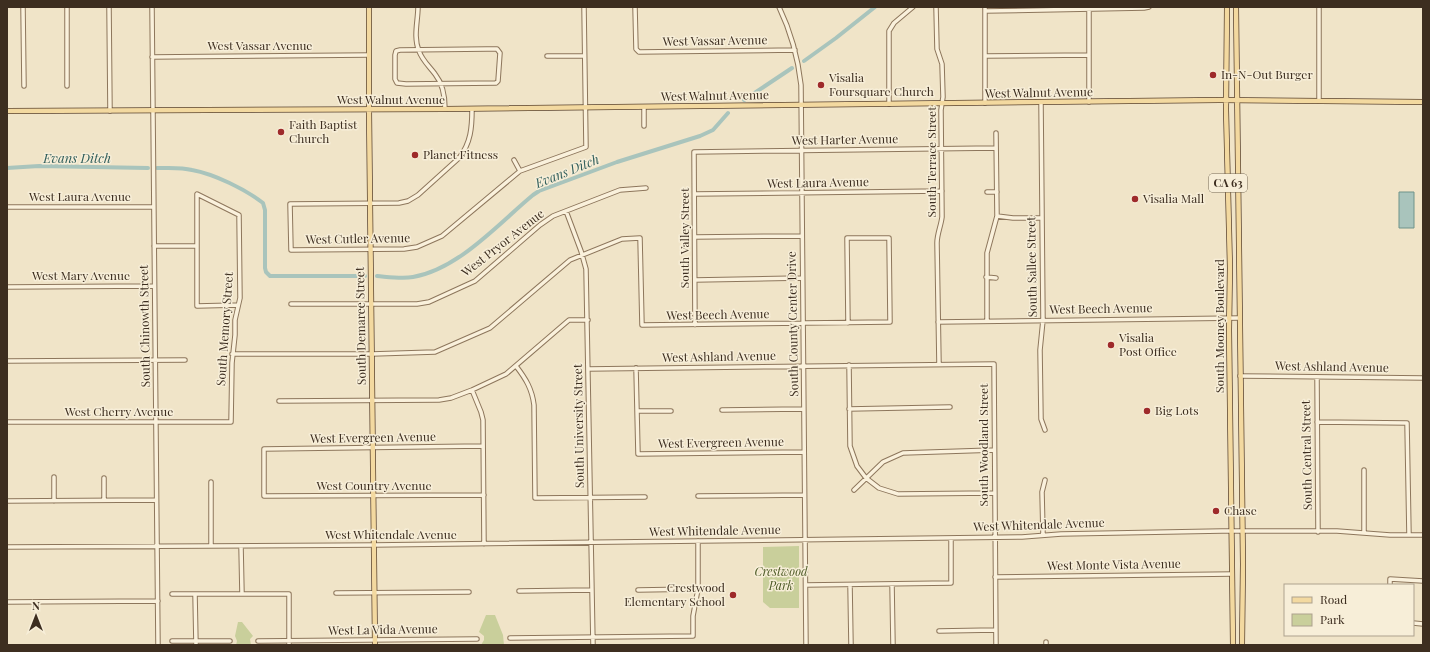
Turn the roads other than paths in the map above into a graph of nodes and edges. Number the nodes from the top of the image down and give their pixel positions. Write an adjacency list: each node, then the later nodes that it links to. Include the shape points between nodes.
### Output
1 (23, 7): 27 (street)
2 (66, 7): 28 (street)
3 (109, 7): 45 (street)
4 (152, 7): 25 (street, South Chinowth Street)
5 (369, 7): 20 (main road, South Demaree Street)
6 (418, 7): 18 (street)
7 (584, 7): 23 (street)
8 (635, 7): 19 (street, West Vassar Avenue, via 637,51)
9 (779, 7): 19 (street, South County Center Drive)
10 (913, 7): 36 (street, via 890,28)
11 (936, 7): 37 (street, South Terrace Street, via 937,49 942,64)
12 (1149, 7): 17 (street)
13 (1227, 7): 29 (main road, South Mooney Boulevard / CA 63)
14 (1236, 7): 30 (main road, South Mooney Boulevard / CA 63)
15 (1319, 7): 31 (street)
16 (985, 9): 17 (street); 24 (street)
17 (1089, 9): 21 (street)
18 (418, 50): 26 (street); 26 (street, via 396,51 397,83); 26 (street, via 497,49 500,53 499,76 496,83)
19 (795, 50): 38 (street, South County Center Drive, via 799,68)
20 (369, 55): 25 (street, West Vassar Avenue); 42 (main road, South Demaree Street)
21 (1089, 55): 24 (street); 32 (street)
22 (547, 56): 23 (street)
23 (584, 56): 40 (street)
24 (985, 56): 34 (street)
25 (152, 57): 46 (street, South Chinowth Street)
26 (441, 84): 43 (street)
27 (24, 86)
28 (67, 86)
29 (1226, 100): 30 (main road, West Walnut Avenue); 32 (main road, West Walnut Avenue); 82 (main road, South Mooney Boulevard / CA 63)
30 (1237, 100): 31 (main road, West Walnut Avenue); 83 (main road, South Mooney Boulevard / CA 63)
31 (1319, 101): 33 (main road, West Walnut Avenue)
32 (1089, 102): 35 (main road, West Walnut Avenue)
33 (1423, 102)
34 (985, 103): 35 (main road, West Walnut Avenue); 37 (main road, West Walnut Avenue)
35 (1041, 103): 66 (street, South Sallee Street)
36 (889, 104): 37 (main road, West Walnut Avenue); 38 (main road, West Walnut Avenue)
37 (942, 104): 50 (street, South Terrace Street)
38 (801, 105): 39 (main road, West Walnut Avenue); 51 (street, South County Center Drive)
39 (644, 107): 40 (main road, West Walnut Avenue); 47 (street)
40 (585, 108): 41 (main road, West Walnut Avenue); 54 (street, West Cutler Avenue, via 586,147)
41 (472, 109): 43 (main road, West Walnut Avenue); 61 (street, via 469,140 459,158 408,201)
42 (369, 110): 43 (main road, West Walnut Avenue); 46 (main road, West Walnut Avenue); 61 (main road, South Demaree Street)
43 (446, 110)
44 (7, 111): 45 (main road, West Walnut Avenue)
45 (110, 111): 46 (main road, West Walnut Avenue)
46 (152, 111): 63 (street, South Chinowth Street)
47 (644, 126)
48 (996, 133): 49 (street)
49 (996, 148): 50 (street, West Harter Avenue); 58 (street)
50 (941, 149): 51 (street, West Harter Avenue); 56 (street, South Terrace Street)
51 (802, 151): 52 (street, West Harter Avenue); 59 (street, South County Center Drive)
52 (694, 152): 60 (street, South Valley Street)
53 (514, 160): 54 (street)
54 (520, 171): 71 (street, West Cutler Avenue, via 452,229 431,242 404,249)
55 (646, 188): 64 (street, West Pryor Avenue, via 620,190)
56 (942, 191): 59 (street, West Laura Avenue); 87 (street, South Terrace Street, via 942,217 937,236)
57 (987, 192): 58 (street)
58 (997, 192): 65 (street)
59 (802, 193): 60 (street, West Laura Avenue); 67 (street, South County Center Drive)
60 (695, 194): 68 (street, South Valley Street)
61 (370, 204): 71 (main road, South Demaree Street); 71 (street, West Cutler Avenue, via 290,204 291,250)
62 (7, 207): 63 (street, West Laura Avenue)
63 (153, 207): 69 (street, South Chinowth Street)
64 (566, 211): 72 (street, South University Street); 80 (street, West Pryor Avenue, via 540,225 482,276 465,286 429,302)
65 (997, 216): 66 (street); 73 (street, via 987,253)
66 (1042, 218): 85 (street, South Sallee Street)
67 (802, 236): 68 (street); 74 (street, South County Center Drive)
68 (695, 237): 76 (street, South Valley Street)
69 (154, 246): 70 (street); 77 (street, South Chinowth Street)
70 (196, 246): 81 (street, via 198,306); 81 (street, South Memory Street, via 197,194 239,215)
71 (371, 250): 80 (main road, South Demaree Street)
72 (582, 255): 84 (street, South University Street, via 586,269); 90 (street, West Beech Avenue, via 622,239 640,238 642,325); 92 (street, via 565,263 485,331 434,352)
73 (986, 277): 75 (street); 86 (street)
74 (802, 278): 76 (street); 88 (street, South County Center Drive)
75 (996, 278)
76 (695, 280): 90 (street, South Valley Street)
77 (154, 286): 78 (street, West Mary Avenue); 93 (street, South Chinowth Street)
78 (7, 287)
79 (291, 304): 80 (street, West Pryor Avenue)
80 (371, 304): 92 (main road, South Demaree Street)
81 (238, 306): 91 (street, South Memory Street)
82 (1229, 318): 83 (street, West Beech Avenue); 85 (street, West Beech Avenue); 143 (main road, South Mooney Boulevard / CA 63)
83 (1239, 318): 103 (main road, South Mooney Boulevard / CA 63)
84 (588, 320): 98 (street, via 569,320); 102 (street, South University Street)
85 (1043, 320): 86 (street, West Beech Avenue); 119 (street, South Sallee Street, via 1040,354 1041,419)
86 (987, 321): 87 (street, West Beech Avenue)
87 (938, 322): 96 (street, South Terrace Street)
88 (803, 323): 89 (street, West Beech Avenue); 90 (street, West Beech Avenue); 99 (street, South County Center Drive)
89 (848, 323): 89 (street, West Beech Avenue, via 847,238 888,238 890,322)
90 (695, 325)
91 (232, 354): 92 (street); 117 (street, South Memory Street)
92 (372, 354): 108 (main road, South Demaree Street)
93 (155, 360): 94 (street); 95 (street); 116 (street, South Chinowth Street)
94 (185, 360)
95 (7, 361)
96 (939, 364): 97 (street, West Ashland Avenue); 100 (street, West Ashland Avenue)
97 (994, 364): 122 (street, South Woodland Street)
98 (516, 366): 106 (street, via 500,378); 137 (street, via 533,394 536,498)
99 (803, 366): 100 (street, West Ashland Avenue); 101 (street, West Ashland Avenue); 110 (street, South County Center Drive)
100 (849, 366): 111 (street)
101 (636, 368): 102 (street, West Ashland Avenue); 114 (street)
102 (588, 369): 137 (street, South University Street)
103 (1240, 376): 104 (street, West Ashland Avenue); 144 (main road, South Mooney Boulevard / CA 63)
104 (1317, 377): 105 (street, West Ashland Avenue); 118 (street, South Central Street)
105 (1423, 378)
106 (472, 390): 108 (street, via 445,399); 120 (street, via 481,412)
107 (279, 401): 108 (street)
108 (372, 401): 121 (main road, South Demaree Street)
109 (950, 407): 111 (street)
110 (803, 408): 113 (street); 123 (street, South County Center Drive)
111 (849, 409): 127 (street, via 850,446 857,466)
112 (671, 410): 114 (street)
113 (722, 410)
114 (637, 411): 123 (street, West Evergreen Avenue, via 638,454)
115 (7, 422): 116 (street, West Cherry Avenue)
116 (156, 422): 117 (street, West Cherry Avenue); 140 (street, South Chinowth Street)
117 (231, 422)
118 (1317, 422): 145 (street, South Central Street); 148 (street, via 1407,423)
119 (1045, 430)
120 (483, 446): 121 (street, West Evergreen Avenue); 132 (street)
121 (373, 448): 134 (street, West Evergreen Avenue, via 264,448); 135 (main road, South Demaree Street)
122 (994, 450): 127 (street, via 903,453 884,462); 131 (street, South Woodland Street)
123 (804, 452): 133 (street, South County Center Drive)
124 (1364, 470): 146 (street)
125 (54, 477): 142 (street)
126 (104, 478): 139 (street)
127 (866, 478): 130 (street); 131 (street, via 879,488 898,494)
128 (1045, 480): 147 (street, via 1042,492)
129 (211, 482): 158 (street)
130 (854, 490)
131 (994, 493): 150 (street, South Woodland Street)
132 (484, 495): 135 (street, West Country Avenue); 155 (street)
133 (804, 495): 136 (street); 152 (street, South County Center Drive)
134 (264, 496): 135 (street, West Country Avenue)
135 (373, 496): 156 (main road, South Demaree Street)
136 (698, 496)
137 (591, 497): 138 (street); 154 (street, South University Street)
138 (644, 497)
139 (104, 500): 140 (street); 142 (street)
140 (156, 500): 157 (street, South Chinowth Street)
141 (7, 501): 142 (street)
142 (54, 501)
143 (1232, 531): 144 (street, West Whitendale Avenue); 147 (street, West Whitendale Avenue); 161 (main road, South Mooney Boulevard / CA 63)
144 (1242, 531): 145 (street, West Whitendale Avenue); 198 (main road, South Mooney Boulevard / CA 63)
145 (1318, 532): 146 (street, West Whitendale Avenue)
146 (1364, 533): 148 (street, West Whitendale Avenue)
147 (1043, 534): 150 (street, West Whitendale Avenue)
148 (1408, 535): 149 (street, West Whitendale Avenue)
149 (1423, 535)
150 (995, 537): 151 (street, West Whitendale Avenue); 162 (street, South Woodland Street)
151 (951, 538): 152 (street, West Whitendale Avenue); 164 (street, via 951,583)
152 (805, 540): 153 (street, West Whitendale Avenue); 166 (street, South County Center Drive)
153 (698, 541): 154 (street, West Whitendale Avenue); 168 (street)
154 (592, 542): 155 (street, West Whitendale Avenue); 169 (street, South University Street)
155 (484, 544): 156 (street, West Whitendale Avenue)
156 (374, 545): 159 (street, West Whitendale Avenue); 174 (main road, South Demaree Street)
157 (157, 546): 158 (street, West Whitendale Avenue); 160 (street, West Whitendale Avenue); 178 (street, South Chinowth Street)
158 (211, 546): 159 (street, West Whitendale Avenue)
159 (241, 546): 177 (street)
160 (7, 547)
161 (1232, 574): 162 (street, West Monte Vista Avenue); 197 (main road, South Mooney Boulevard / CA 63)
162 (996, 576): 180 (street, South Woodland Street)
163 (1423, 581): 165 (street, via 1390,579)
164 (892, 584): 167 (street); 195 (street)
165 (1390, 584)
166 (806, 585): 167 (street); 193 (street, South County Center Drive)
167 (850, 585): 194 (street)
168 (698, 589): 170 (street); 183 (street, via 693,616 693,636)
169 (592, 590): 171 (street); 183 (street, South University Street)
170 (638, 590)
171 (519, 591)
172 (469, 592): 174 (street)
173 (336, 593): 174 (street)
174 (374, 593): 188 (main road, South Demaree Street)
175 (172, 594): 176 (street)
176 (195, 594): 177 (street); 189 (street)
177 (242, 594): 190 (street, via 289,594)
178 (158, 601): 179 (street); 191 (street, South Chinowth Street)
179 (7, 602)
180 (996, 630): 181 (street); 196 (street, South Woodland Street)
181 (939, 631)
182 (510, 638): 183 (street)
183 (592, 638): 192 (street, South University Street)
184 (477, 639): 188 (street, West La Vida Avenue)
185 (172, 641): 189 (street)
186 (230, 641): 189 (street)
187 (258, 641): 190 (street, West La Vida Avenue)
188 (375, 642): 190 (street, West La Vida Avenue)
189 (196, 643)
190 (289, 643)
191 (158, 645)
192 (593, 645)
193 (806, 645)
194 (851, 645)
195 (893, 645)
196 (996, 645)
197 (1233, 645)
198 (1242, 645)

